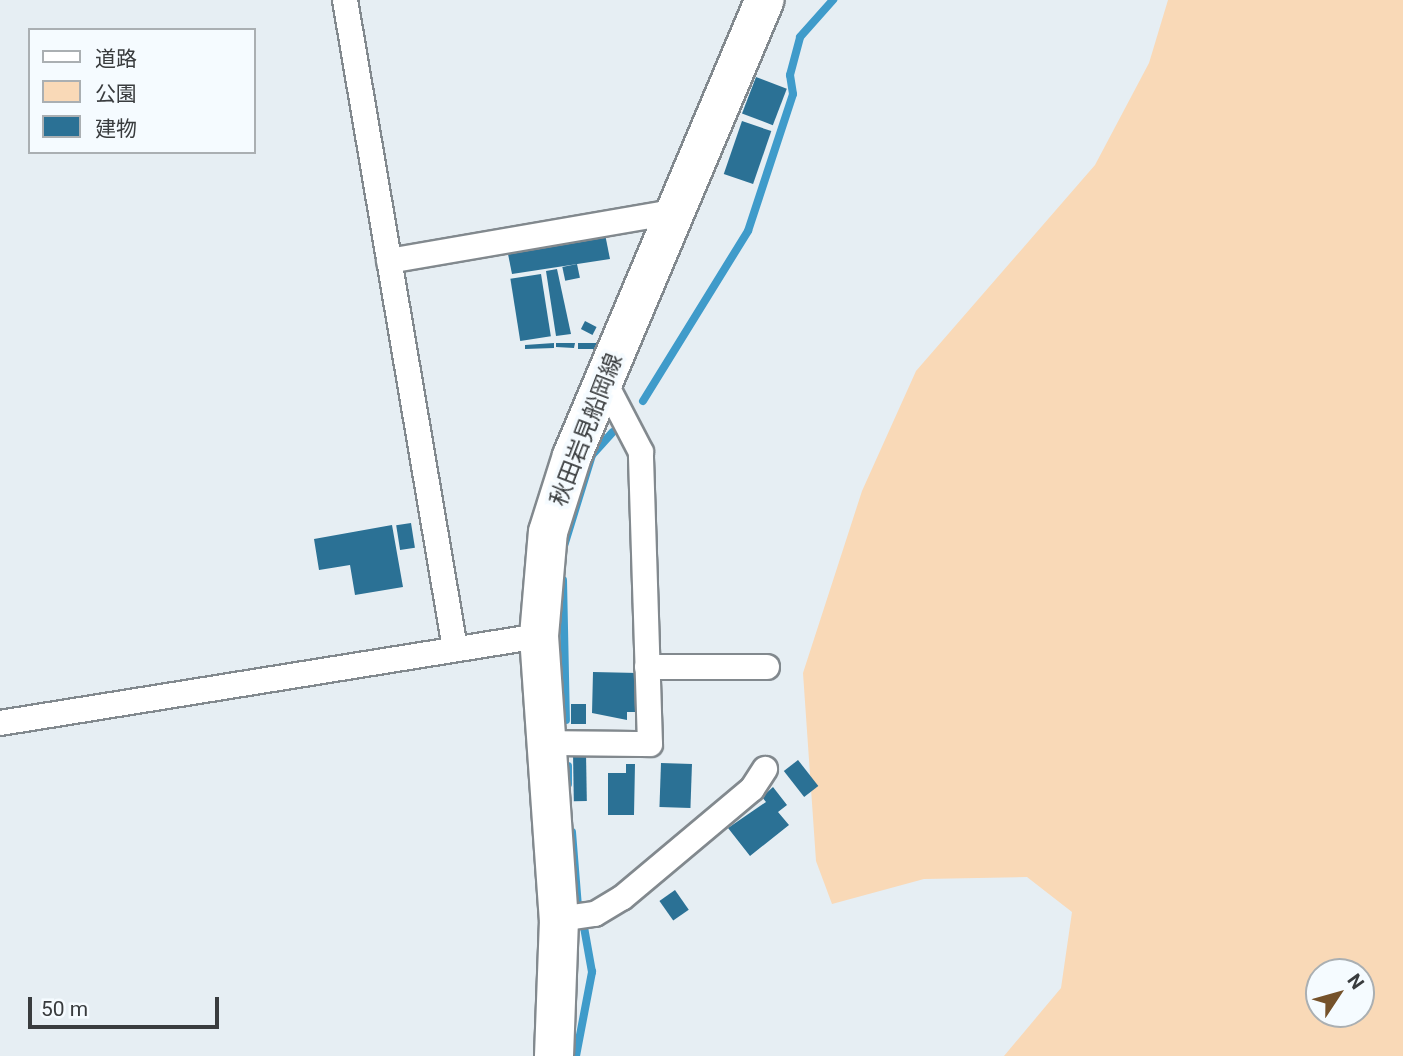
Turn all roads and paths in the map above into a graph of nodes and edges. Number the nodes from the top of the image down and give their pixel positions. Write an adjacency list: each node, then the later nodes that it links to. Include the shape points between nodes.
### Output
1 (345, 0): 4 (street)
2 (765, 0): 3 (main road, 秋田岩見船岡線)
3 (678, 211): 4 (street); 5 (main road, 秋田岩見船岡線)
4 (390, 261): 7 (street)
5 (604, 381): 6 (main road, 秋田岩見船岡線, via 548,533); 8 (street, via 641,452)
6 (539, 636): 7 (street); 11 (main road, 秋田岩見船岡線)
7 (455, 648): 10 (street)
8 (647, 667): 9 (street); 11 (street, via 650,744)
9 (767, 667)
10 (0, 723)
11 (546, 743): 13 (main road, 秋田岩見船岡線)
12 (765, 769): 13 (street, via 752,789 622,898 595,914)
13 (559, 919): 14 (main road, 秋田岩見船岡線)
14 (554, 1056)

